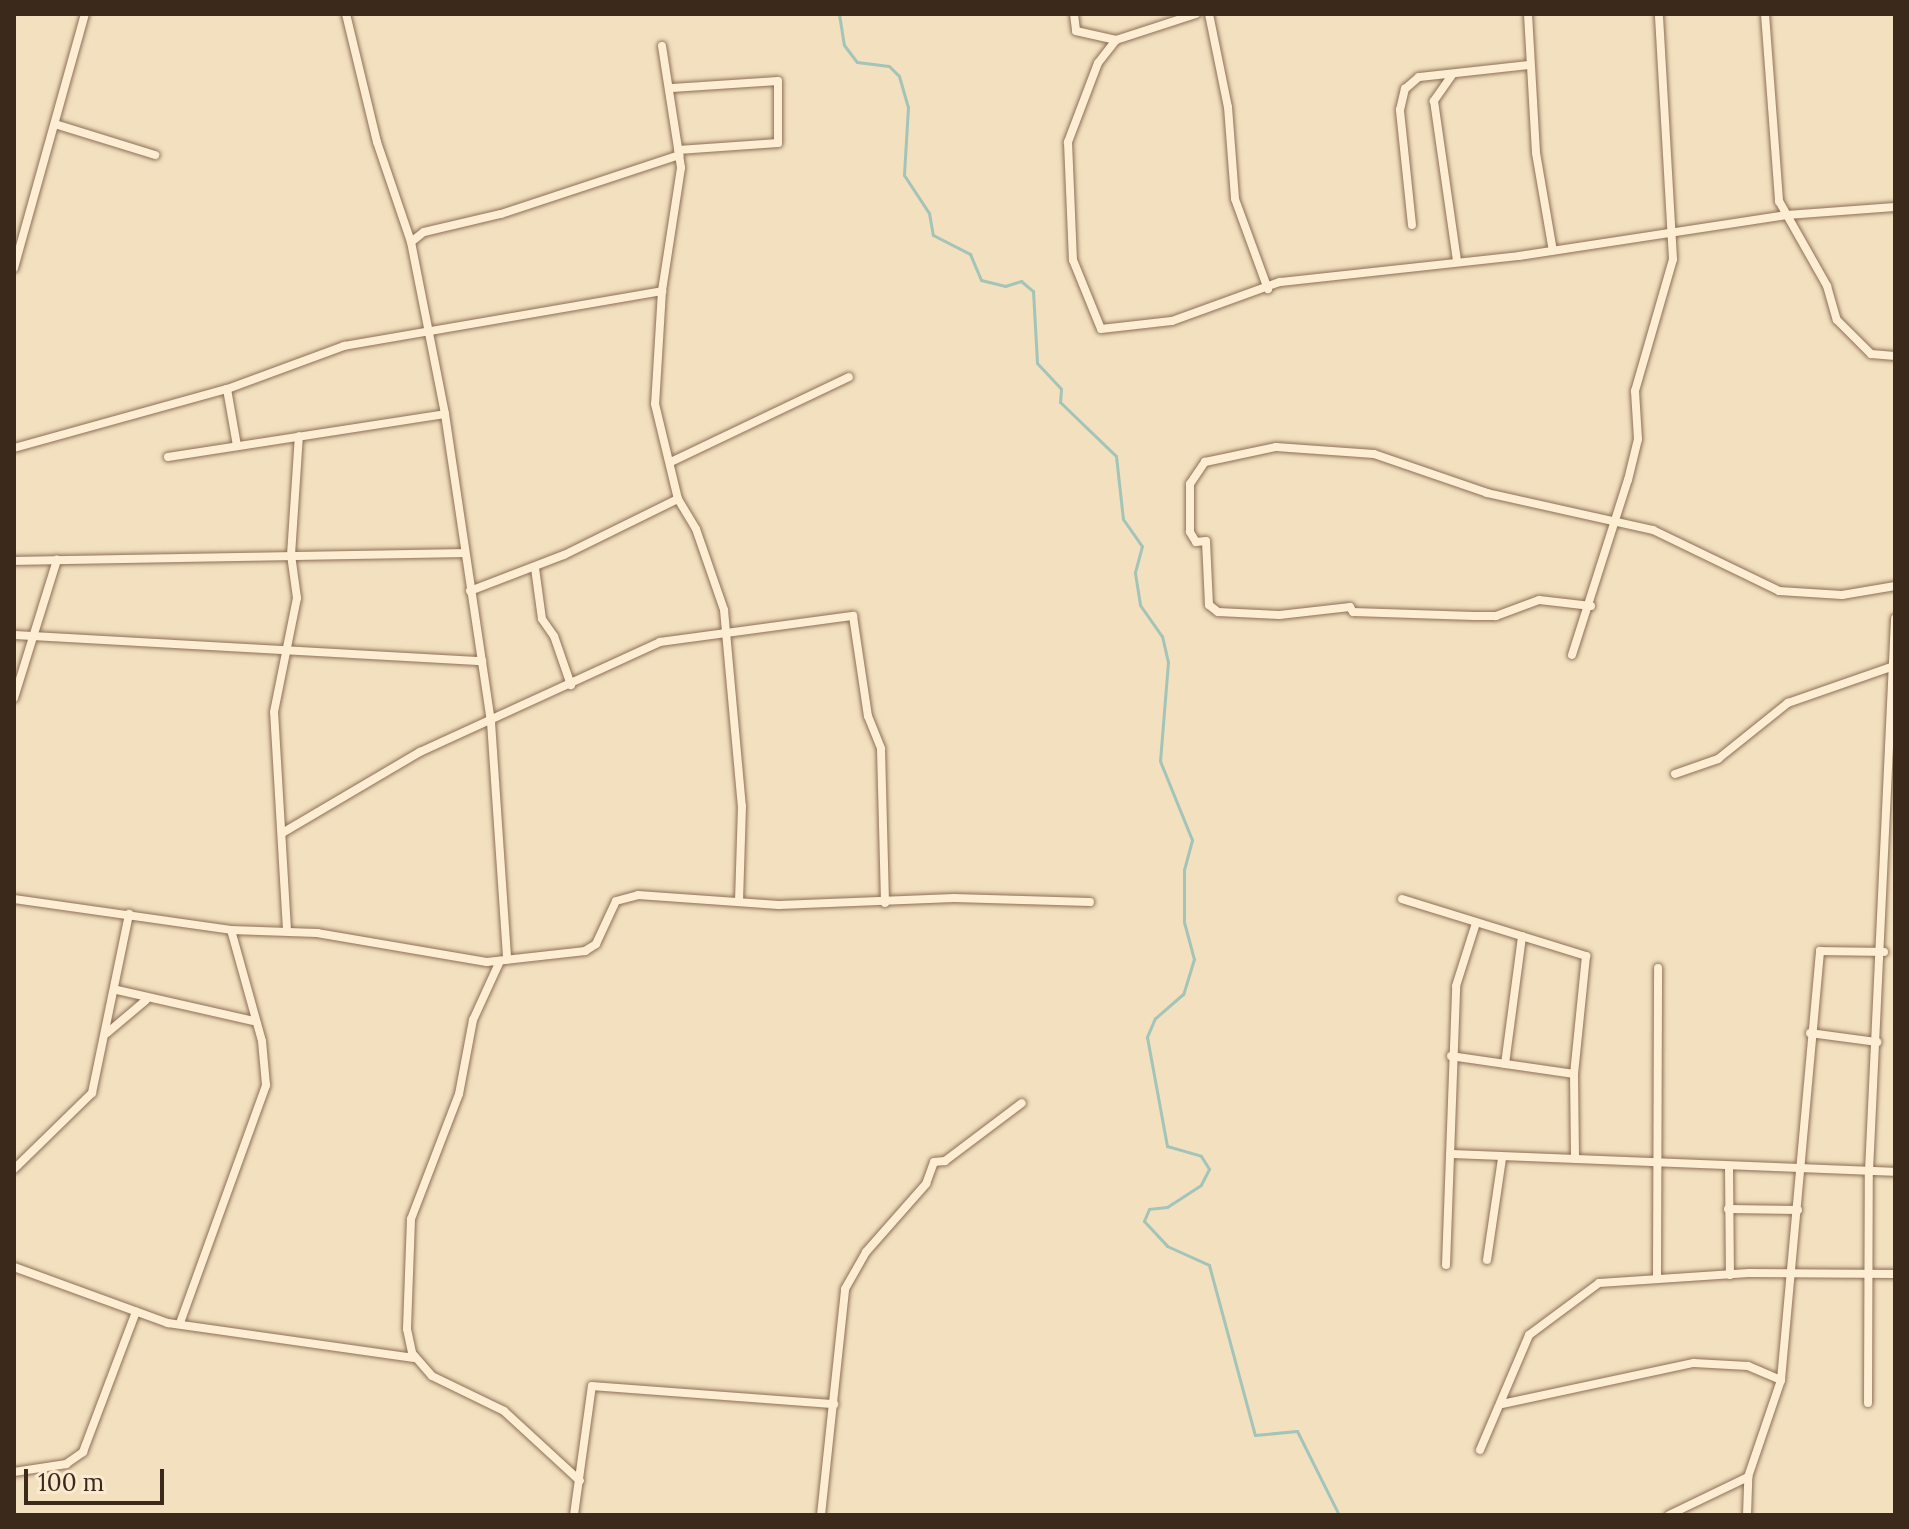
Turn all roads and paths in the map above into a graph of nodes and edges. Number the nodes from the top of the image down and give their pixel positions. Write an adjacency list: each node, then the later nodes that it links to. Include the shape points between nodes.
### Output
1 (85, 14): 14 (street)
2 (346, 14): 21 (street, via 377,142)
3 (1074, 14): 9 (street, via 1076,31)
4 (1196, 14): 9 (street)
5 (1209, 14): 25 (street, via 1228,107 1235,199)
6 (1528, 14): 11 (street)
7 (1659, 14): 20 (street)
8 (1765, 14): 18 (street, via 1779,201)
9 (1116, 40): 25 (street, via 1098,63 1068,142 1073,260 1101,329 1172,321 1205,305)
10 (662, 46): 13 (street)
11 (1529, 65): 12 (street); 22 (street, via 1543,217)
12 (1452, 75): 19 (street, via 1419,77 1405,89 1400,110); 23 (street, via 1434,101)
13 (672, 88): 15 (street); 15 (street, via 778,81 778,143)
14 (55, 124): 16 (street); 24 (street)
15 (679, 152): 21 (street); 26 (street)
16 (155, 155)
17 (1895, 207): 18 (street)
18 (1787, 215): 20 (street); 28 (street, via 1827,286 1837,320 1871,354)
19 (1412, 225)
20 (1672, 233): 22 (street); 38 (street, via 1666,295 1635,391 1638,439)
21 (411, 242): 27 (street)
22 (1553, 251): 23 (street)
23 (1457, 261): 25 (street, via 1280,282)
24 (14, 268)
25 (1268, 289)
26 (662, 291): 27 (street); 36 (street, via 653,382)
27 (431, 333): 30 (street, via 344,346); 31 (street)
28 (1895, 356)
29 (849, 377): 36 (street)
30 (227, 389): 33 (street); 34 (street)
31 (445, 414): 32 (street); 39 (street)
32 (299, 436): 33 (street); 40 (street)
33 (237, 446): 35 (street)
34 (14, 448)
35 (168, 457)
36 (671, 462): 37 (street)
37 (678, 499): 43 (street); 48 (street, via 714,575)
38 (1614, 526): 44 (street, via 1653,530 1779,591 1842,595); 46 (street); 46 (street, via 1487,493 1395,457 1306,445 1220,456 1205,462 1190,484 1190,532 1196,542 1206,541 1209,605 1218,612 1279,615 1350,607 1496,616 1539,600)
39 (463, 553): 40 (street); 45 (street)
40 (291, 555): 41 (street); 51 (street, via 297,598)
41 (57, 560): 42 (street); 50 (street)
42 (14, 561)
43 (535, 568): 45 (street); 55 (street, via 542,619 554,636)
44 (1895, 586)
45 (470, 591): 53 (street)
46 (1591, 606): 52 (street)
47 (1895, 619): 54 (street)
48 (726, 632): 55 (street, via 660,642); 62 (street, via 742,806); 64 (street, via 792,629 853,616 868,716 881,749)
49 (14, 635): 50 (street)
50 (32, 638): 51 (street); 56 (street)
51 (287, 647): 53 (street); 59 (street, via 274,712)
52 (1572, 655)
53 (482, 661): 57 (street)
54 (1891, 667): 58 (street, via 1788,703 1718,759); 67 (street)
55 (571, 685): 57 (street)
56 (14, 698)
57 (491, 722): 59 (street, via 420,752); 73 (street)
58 (1675, 774)
59 (284, 832): 70 (street)
60 (14, 899): 65 (street)
61 (1402, 899): 66 (street)
62 (739, 902): 64 (street); 73 (street, via 623,897 585,951)
63 (1090, 902): 64 (street, via 954,898)
64 (885, 903)
65 (129, 914): 69 (street); 75 (street)
66 (1476, 923): 71 (street); 81 (street, via 1456,986)
67 (1884, 924): 68 (street); 72 (street)
68 (1895, 925)
69 (231, 930): 70 (street); 77 (street)
70 (287, 930): 73 (street)
71 (1522, 936): 82 (street); 83 (street, via 1586,956)
72 (1884, 952): 78 (street, via 1820,951); 80 (street)
73 (504, 960): 106 (street, via 473,1020 459,1094 411,1219 405,1315)
74 (1658, 968): 88 (street)
75 (117, 990): 76 (street); 79 (street)
76 (146, 1000): 77 (street); 79 (street)
77 (254, 1021): 105 (street, via 266,1085)
78 (1810, 1033): 80 (street); 91 (street)
79 (106, 1034): 90 (street, via 92,1093)
80 (1877, 1042): 92 (street)
81 (1451, 1056): 82 (street); 85 (street)
82 (1505, 1064): 83 (street)
83 (1574, 1074): 87 (street)
84 (1022, 1103): 109 (street, via 945,1161 934,1162 926,1184 859,1262 843,1298)
85 (1450, 1154): 86 (street); 97 (street)
86 (1502, 1158): 87 (street); 96 (street)
87 (1575, 1159): 88 (street)
88 (1654, 1162): 89 (street); 103 (street)
89 (1729, 1166): 91 (street); 94 (street)
90 (14, 1169)
91 (1799, 1169): 92 (street); 95 (street)
92 (1869, 1171): 93 (street); 100 (street)
93 (1895, 1172)
94 (1728, 1209): 95 (street); 102 (street)
95 (1798, 1210): 99 (street)
96 (1487, 1260)
97 (1446, 1265)
98 (14, 1267): 104 (street)
99 (1793, 1273): 100 (street); 102 (street); 107 (street)
100 (1871, 1274): 101 (street); 108 (street)
101 (1895, 1274)
102 (1730, 1275): 103 (street)
103 (1657, 1276): 110 (street, via 1599,1283 1529,1335)
104 (136, 1312): 105 (street); 112 (street, via 83,1452 66,1464)
105 (180, 1323): 106 (street)
106 (415, 1358): 114 (street, via 432,1376 473,1391 532,1430 548,1455)
107 (1781, 1380): 110 (street, via 1748,1366 1694,1363); 113 (street)
108 (1868, 1403)
109 (834, 1404): 114 (street, via 592,1386); 116 (street)
110 (1502, 1404): 111 (street)
111 (1480, 1450)
112 (14, 1472)
113 (1748, 1477): 117 (street); 118 (street)
114 (580, 1481): 115 (street)
115 (574, 1515)
116 (821, 1515)
117 (1669, 1515)
118 (1747, 1515)

